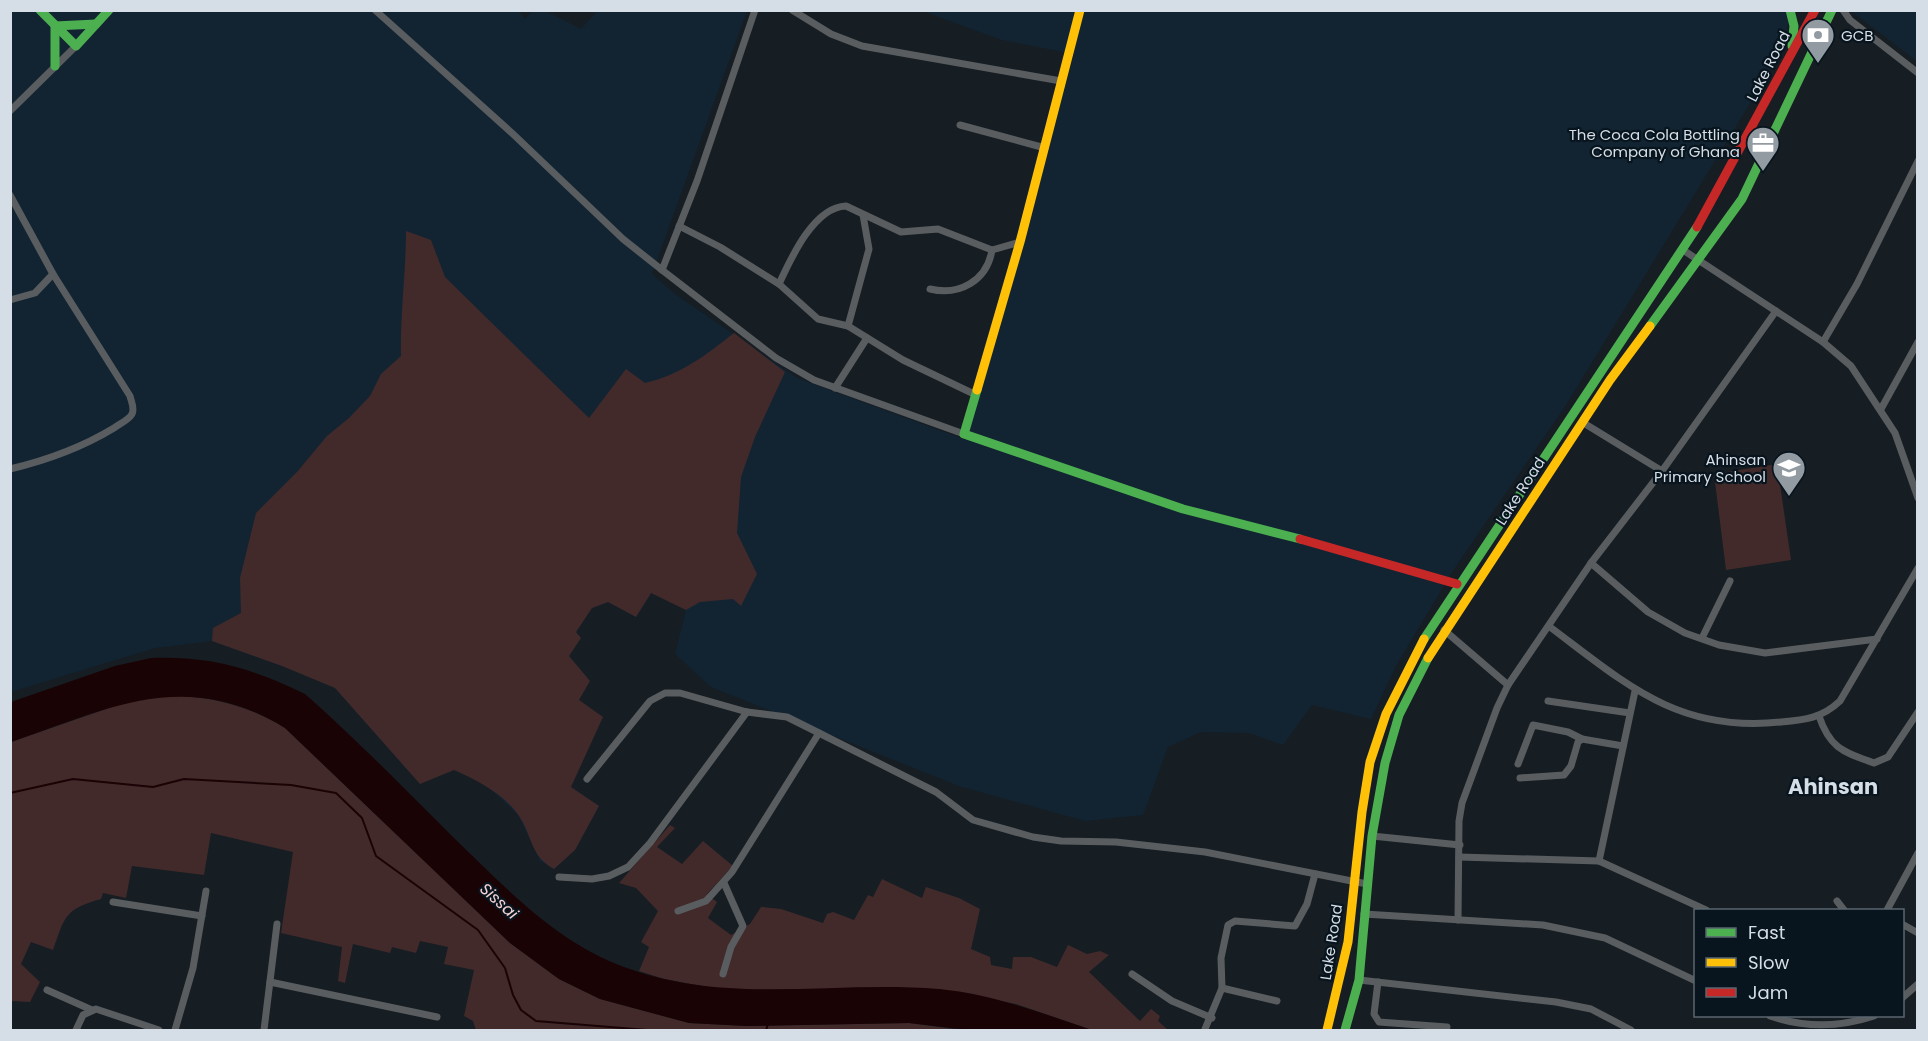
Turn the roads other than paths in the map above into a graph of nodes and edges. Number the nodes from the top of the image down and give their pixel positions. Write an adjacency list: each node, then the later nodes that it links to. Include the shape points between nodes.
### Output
1 (40, 10): 13 (main road)
2 (109, 10): 12 (main road)
3 (375, 10): 30 (street, via 623,239)
4 (755, 10): 25 (street)
5 (792, 10): 18 (street, via 831,34 862,46)
6 (1080, 10): 18 (main road)
7 (1790, 10): 15 (main road, via 1794,27)
8 (1815, 10): 15 (main road, Lake Road)
9 (1843, 10): 11 (street)
10 (1831, 11): 11 (street); 29 (main road, Lake Road, via 1742,199)
11 (1850, 20): 17 (street)
12 (97, 24): 13 (main road); 14 (main road)
13 (55, 26): 14 (main road); 16 (main road)
14 (76, 46): 16 (street)
15 (1791, 51): 28 (main road, Lake Road, via 1767,104)
16 (55, 66): 19 (street)
17 (1917, 73)
18 (1061, 81): 21 (main road)
19 (10, 111)
20 (960, 125): 21 (street)
21 (1045, 148): 26 (main road)
22 (1917, 161): 38 (street, via 1857,284)
23 (10, 195): 31 (street)
24 (863, 215): 27 (street, via 901,232 938,229); 32 (street, via 846,206 825,213 793,254); 36 (street, via 868,249)
25 (679, 226): 30 (street); 32 (street)
26 (1020, 242): 27 (street); 41 (main road)
27 (992, 250): 33 (street, via 987,267 966,288 942,292)
28 (1683, 250): 29 (street); 51 (main road, Lake Road)
29 (1698, 259): 35 (street); 43 (main road, Lake Road)
30 (662, 270): 40 (street, via 776,358)
31 (53, 273): 34 (street, via 35,293); 45 (street, via 130,396 132,414 88,444)
32 (779, 284): 36 (street, via 818,319)
33 (930, 289)
34 (10, 300)
35 (1776, 311): 38 (street); 46 (street)
36 (848, 326): 37 (street)
37 (867, 338): 40 (street); 41 (street)
38 (1823, 342): 42 (street, via 1851,366)
39 (1917, 342): 42 (street)
40 (835, 388): 44 (street)
41 (974, 394): 44 (main road)
42 (1881, 409): 47 (street, via 1905,456)
43 (1582, 422): 46 (street); 53 (main road, Lake Road)
44 (963, 434): 51 (main road, via 1183,509)
45 (10, 469)
46 (1662, 471): 48 (street)
47 (1917, 498)
48 (1591, 563): 52 (street); 54 (street, via 1648,612 1666,624)
49 (1917, 568): 55 (street)
50 (1730, 580): 54 (street)
51 (1457, 584): 76 (main road, Lake Road, via 1408,664 1385,717 1362,794)
52 (1550, 627): 56 (street); 57 (street)
53 (1444, 630): 56 (street); 69 (main road, Lake Road, via 1399,715 1385,763)
54 (1702, 638): 55 (street, via 1765,653)
55 (1877, 639): 62 (street, via 1840,701)
56 (1508, 685): 70 (street, via 1462,803)
57 (1635, 691): 61 (street); 62 (street, via 1681,713 1718,722 1758,725)
58 (1548, 701): 61 (street)
59 (747, 712): 63 (street, via 787,717); 68 (street, via 680,693 665,693 650,701); 75 (street, via 628,867 592,879)
60 (1917, 712): 62 (street, via 1888,757 1874,763 1829,741)
61 (1630, 713): 65 (street)
62 (1819, 716)
63 (819, 733): 74 (street, via 936,792 973,820 1061,841 1116,842 1205,852); 77 (street)
64 (1582, 739): 65 (street); 66 (street, via 1569,732 1533,725); 67 (street, via 1564,775)
65 (1623, 746): 73 (street)
66 (1518, 764)
67 (1520, 778)
68 (587, 779)
69 (1372, 836): 70 (street); 78 (main road, Lake Road)
70 (1460, 845): 72 (street)
71 (1917, 853): 84 (street)
72 (1459, 857): 73 (street); 88 (street)
73 (1599, 861): 82 (street)
74 (1315, 874): 76 (street); 99 (street, via 1307,904 1295,926 1235,921 1228,925 1221,958)
75 (559, 877)
76 (1355, 882): 78 (street); 114 (main road, Lake Road, via 1343,973)
77 (724, 883): 85 (street, via 706,901); 92 (street, via 743,926)
78 (1367, 884): 86 (main road, Lake Road)
79 (206, 891): 87 (street)
80 (1837, 901): 83 (street)
81 (113, 902): 87 (street)
82 (1704, 909)
83 (1843, 909)
84 (1888, 909)
85 (678, 910)
86 (1364, 914): 88 (street); 94 (main road, Lake Road)
87 (202, 916): 112 (street, via 193,968)
88 (1458, 920): 95 (street, via 1543,925 1605,938)
89 (277, 924): 96 (street)
90 (1904, 925): 91 (street)
91 (1917, 933)
92 (723, 974)
93 (1132, 974): 107 (street, via 1172,1001)
94 (1359, 980): 97 (street); 115 (main road, Lake Road)
95 (1694, 981)
96 (270, 982): 104 (street); 113 (street)
97 (1378, 982): 108 (street, via 1374,1014 1379,1022); 116 (street, via 1556,1002 1591,1009)
98 (1917, 984): 101 (street)
99 (1222, 988): 102 (street); 107 (street)
100 (47, 990): 103 (street)
101 (1904, 996)
102 (1277, 1001)
103 (92, 1010): 110 (street, via 83,1015); 111 (street, via 104,1010)
104 (436, 1017)
105 (1773, 1017): 106 (street, via 1794,1024 1828,1026)
106 (1871, 1017)
107 (1212, 1018): 109 (street)
108 (1447, 1027)
109 (1205, 1029)
110 (76, 1030)
111 (159, 1030)
112 (175, 1030)
113 (264, 1030)
114 (1327, 1030)
115 (1345, 1030)
116 (1631, 1030)

